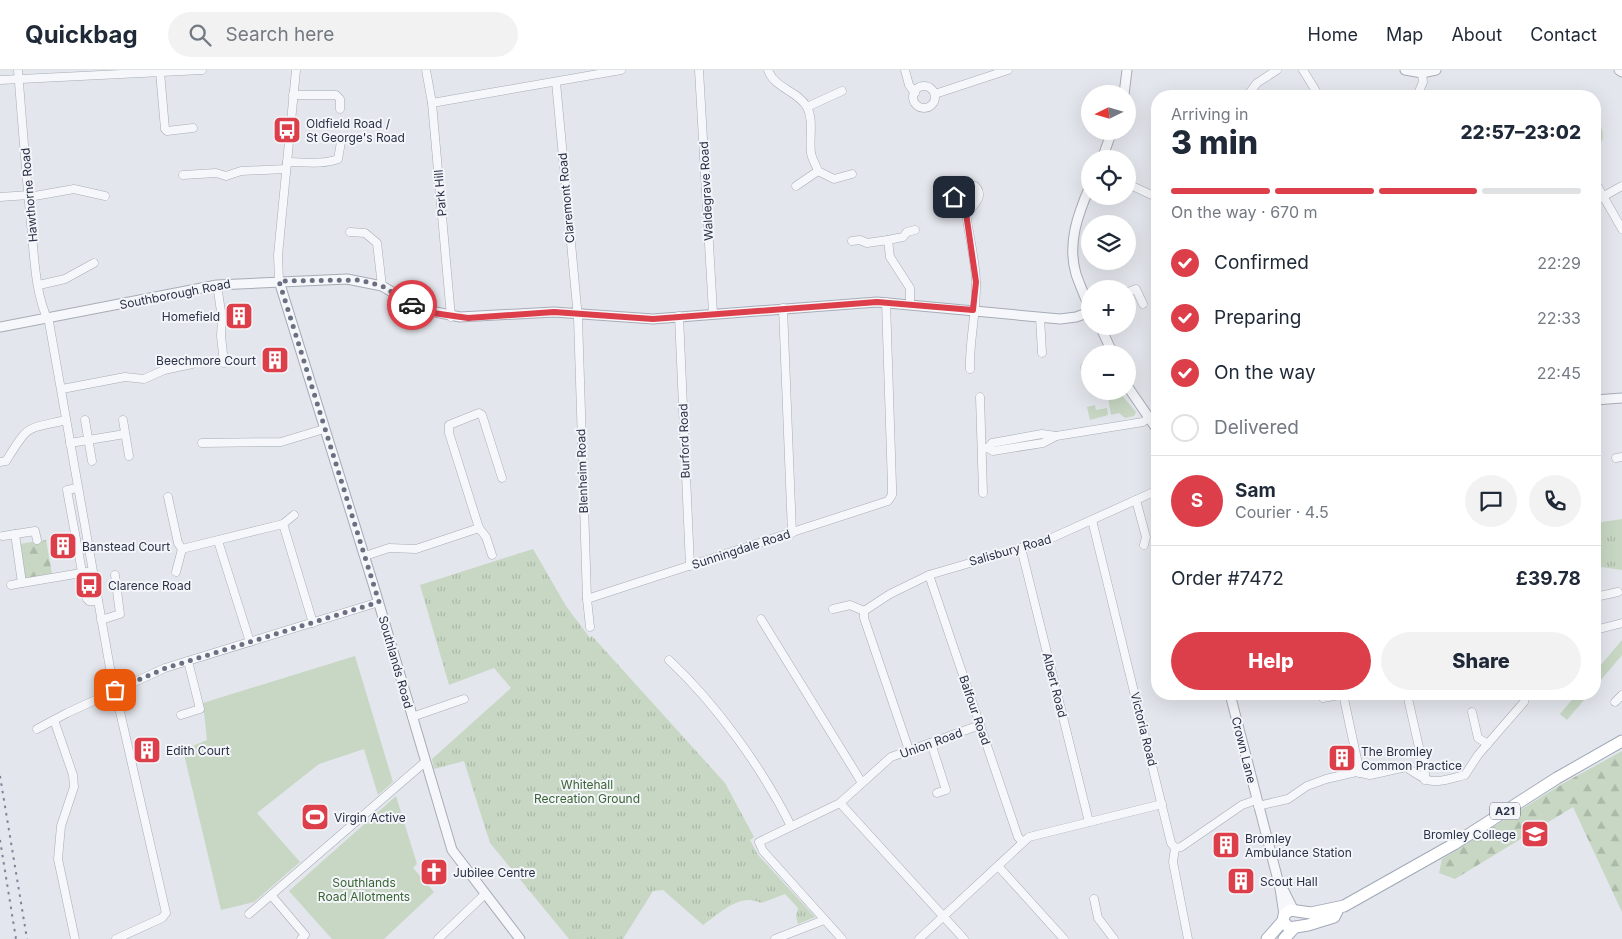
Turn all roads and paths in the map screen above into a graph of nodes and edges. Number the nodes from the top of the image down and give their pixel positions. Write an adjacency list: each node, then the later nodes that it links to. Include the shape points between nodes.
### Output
1 (18, 70): 21 (street, Hawthorne Road)
2 (202, 70): 15 (street)
3 (296, 70): 30 (street)
4 (426, 70): 31 (street, Park Hill)
5 (621, 70): 22 (street)
6 (699, 70): 71 (street, Waldegrave Road)
7 (768, 70): 32 (street, via 778,85 800,98)
8 (905, 70): 28 (street)
9 (1008, 70): 29 (street)
10 (1127, 70): 23 (street)
11 (1277, 70): 24 (street)
12 (1303, 70): 25 (street)
13 (1405, 70): 19 (street)
14 (1436, 70): 19 (street)
15 (170, 71): 17 (street)
16 (134, 72): 17 (street); 18 (street)
17 (160, 72): 34 (street, via 166,130)
18 (92, 73): 21 (street)
19 (1422, 73): 26 (street)
20 (0, 80): 21 (street)
21 (19, 80): 47 (street, Hawthorne Road)
22 (556, 82): 31 (street); 72 (street, Claremont Road)
23 (1125, 85)
24 (1252, 90)
25 (1316, 90)
26 (1420, 90)
27 (842, 91): 32 (street)
28 (915, 93): 29 (street, via 918,88 926,87); 29 (street, via 915,103 925,108 934,102)
29 (935, 94)
30 (293, 96): 33 (street, via 336,95 340,99); 36 (street)
31 (432, 103): 75 (street, Park Hill)
32 (807, 108): 37 (street, via 811,154)
33 (340, 109)
34 (193, 128)
35 (341, 142): 36 (street, via 336,160)
36 (287, 165): 40 (street, via 226,176 216,173); 60 (street, via 278,255)
37 (818, 171): 39 (street, via 834,179); 41 (street)
38 (798, 173): 41 (street)
39 (849, 173)
40 (183, 175)
41 (804, 181): 42 (street)
42 (796, 186)
43 (1622, 186): 50 (street)
44 (1136, 188): 46 (street)
45 (1601, 192): 50 (street)
46 (1151, 195)
47 (29, 196): 48 (street, via 74,189); 49 (street); 61 (street, Hawthorne Road)
48 (105, 196)
49 (0, 197)
50 (1604, 197): 51 (street); 55 (street)
51 (1601, 198)
52 (1082, 205): 64 (street, via 1073,245)
53 (966, 213): 70 (street, via 976,282)
54 (915, 230): 57 (street)
55 (1622, 230)
56 (350, 232): 63 (street, via 365,233 377,243)
57 (888, 240): 58 (street); 67 (street, via 890,257 910,288)
58 (852, 241)
59 (94, 263): 61 (street, via 65,279)
60 (279, 281): 62 (street, Southborough Road); 63 (street, Southborough Road, via 347,279); 93 (street, Southlands Road)
61 (39, 285): 77 (street, Hawthorne Road)
62 (217, 285): 77 (street, Southborough Road); 80 (street)
63 (382, 286): 75 (street, Southborough Road, via 421,309)
64 (1081, 288)
65 (1136, 289): 68 (street)
66 (886, 302): 67 (street, Southborough Road); 69 (street, Southborough Road); 112 (street, Sunningdale Road, via 892,496 885,503)
67 (910, 304): 70 (street, Southborough Road)
68 (1143, 304)
69 (783, 308): 71 (street, Southborough Road); 112 (street)
70 (973, 310): 76 (street, Southborough Road); 82 (street)
71 (713, 313): 74 (street, Southborough Road)
72 (577, 314): 74 (street, Southborough Road, via 640,319); 75 (street, Southborough Road, via 554,312); 132 (street, Blenheim Road)
73 (1081, 315): 76 (street, Southborough Road, via 1068,319)
74 (680, 316): 122 (street, Burford Road)
75 (451, 317)
76 (1040, 317): 79 (street)
77 (47, 318): 78 (street, Southborough Road); 83 (street, Hawthorne Road)
78 (0, 327)
79 (1042, 353)
80 (224, 362)
81 (192, 364): 83 (street, via 164,370 144,379 125,377)
82 (970, 369)
83 (62, 389): 89 (street, Hawthorne Road)
84 (980, 398): 98 (street)
85 (1622, 398): 87 (street)
86 (1136, 399): 88 (street)
87 (1601, 400)
88 (1148, 418): 92 (street); 98 (street, via 1143,422 1056,436 1042,434 992,442)
89 (66, 420): 96 (street, Hawthorne Road); 101 (street, via 40,424 25,431 6,461)
90 (85, 420): 95 (street)
91 (123, 420): 94 (street)
92 (1151, 422)
93 (324, 429): 97 (street, via 281,442); 121 (street, Southlands Road)
94 (126, 434): 95 (street); 99 (street)
95 (88, 440): 96 (street); 100 (street)
96 (70, 443): 103 (street, Hawthorne Road)
97 (202, 443)
98 (985, 449): 104 (street)
99 (129, 456)
100 (92, 461)
101 (0, 462)
102 (502, 478): 111 (street, via 482,415 475,414 449,425 449,434)
103 (77, 488): 123 (street, Hawthorne Road); 125 (street, via 67,490)
104 (983, 493)
105 (1151, 493): 107 (street, Salisbury Road)
106 (168, 497): 119 (street)
107 (1136, 500): 109 (street, Salisbury Road); 117 (street, via 1146,537)
108 (294, 515): 110 (street)
109 (1092, 520): 118 (street, Salisbury Road, via 1045,542); 171 (street, Victoria Road)
110 (283, 524): 116 (street); 139 (street)
111 (479, 528): 120 (street); 121 (street, via 416,549 389,548)
112 (792, 533): 122 (street, Sunningdale Road)
113 (15, 534): 114 (street); 115 (street, via 35,531); 128 (street)
114 (3, 536)
115 (37, 540)
116 (218, 541): 119 (street); 143 (street)
117 (1144, 545)
118 (1021, 548): 127 (street, Salisbury Road); 172 (street, Albert Road)
119 (182, 550): 124 (street)
120 (492, 555)
121 (364, 556): 134 (street, Southlands Road)
122 (690, 566): 132 (street, Sunningdale Road)
123 (92, 572): 125 (street); 133 (street, Hawthorne Road)
124 (176, 572)
125 (82, 573): 128 (street); 133 (street, via 87,599)
126 (115, 575): 138 (street, via 120,614)
127 (929, 575): 136 (street, Salisbury Road); 158 (street, Balfour Road)
128 (22, 583): 129 (street)
129 (11, 585)
130 (1618, 592): 131 (street)
131 (1601, 596)
132 (587, 599): 141 (street, Blenheim Road)
133 (98, 601): 138 (street, Hawthorne Road)
134 (379, 602): 139 (street); 156 (street, Southlands Road)
135 (833, 609): 136 (street, via 850,605)
136 (864, 610): 163 (street)
137 (761, 619): 167 (street)
138 (101, 620): 146 (street, Hawthorne Road)
139 (313, 623): 143 (street)
140 (1622, 623): 142 (street)
141 (590, 627)
142 (1601, 628)
143 (250, 642): 145 (street)
144 (669, 660): 173 (street, via 756,763)
145 (188, 661): 146 (street); 155 (street, via 200,709)
146 (115, 690): 157 (street); 187 (street, Hawthorne Road, via 165,916)
147 (1622, 695): 153 (street)
148 (464, 699): 156 (street)
149 (1233, 700): 170 (street, Crown Lane)
150 (1345, 700): 165 (street)
151 (1408, 700): 166 (street)
152 (1524, 700): 162 (street)
153 (1615, 702)
154 (1472, 712): 162 (street, via 1478,738)
155 (181, 715)
156 (412, 717): 164 (street, Southlands Road)
157 (54, 720): 159 (street); 186 (street, via 73,775 74,787 61,826 58,859)
158 (980, 725): 161 (street, Union Road); 174 (street, Balfour Road, via 1018,837)
159 (37, 729)
160 (1622, 741): 180 (main road, A21, via 1454,844)
161 (931, 743): 163 (street, Union Road); 168 (street, via 946,790)
162 (1488, 744): 166 (street, via 1465,775 1433,783)
163 (909, 750): 167 (street, Union Road, via 887,760)
164 (425, 762): 177 (street); 178 (street, Southlands Road, via 452,850)
165 (1360, 772): 166 (street, via 1370,775 1406,767); 170 (street, via 1312,783 1288,799)
166 (1424, 780)
167 (862, 783): 169 (street, Union Road)
168 (937, 793)
169 (840, 803): 173 (street, Union Road); 183 (street)
170 (1257, 803): 175 (street, Crown Lane, via 1242,805); 182 (street)
171 (1162, 804): 172 (street); 175 (street, Victoria Road)
172 (1089, 822): 174 (street, via 1035,835)
173 (792, 826): 184 (street, Union Road, via 759,843)
174 (1024, 842): 176 (street)
175 (1175, 848): 197 (street, Victoria Road, via 1174,862)
176 (998, 866): 183 (street); 195 (street)
177 (271, 895): 181 (street); 188 (street, via 305,935)
178 (484, 895): 189 (street); 190 (street, Southlands Road)
179 (1094, 899): 196 (street, via 1098,918)
180 (1338, 909): 182 (main road, A21); 185 (main road, A21, via 1334,917)
181 (249, 914)
182 (1289, 915): 185 (main road, via 1300,920); 198 (main road)
183 (943, 916): 193 (street); 194 (street)
184 (824, 920): 191 (street); 192 (street)
185 (1295, 927): 199 (main road)
186 (75, 939)
187 (116, 939)
188 (301, 939)
189 (438, 939)
190 (520, 939)
191 (775, 939)
192 (842, 939)
193 (919, 939)
194 (964, 939)
195 (1064, 939)
196 (1114, 939)
197 (1188, 939)
198 (1267, 939)
199 (1284, 939)

